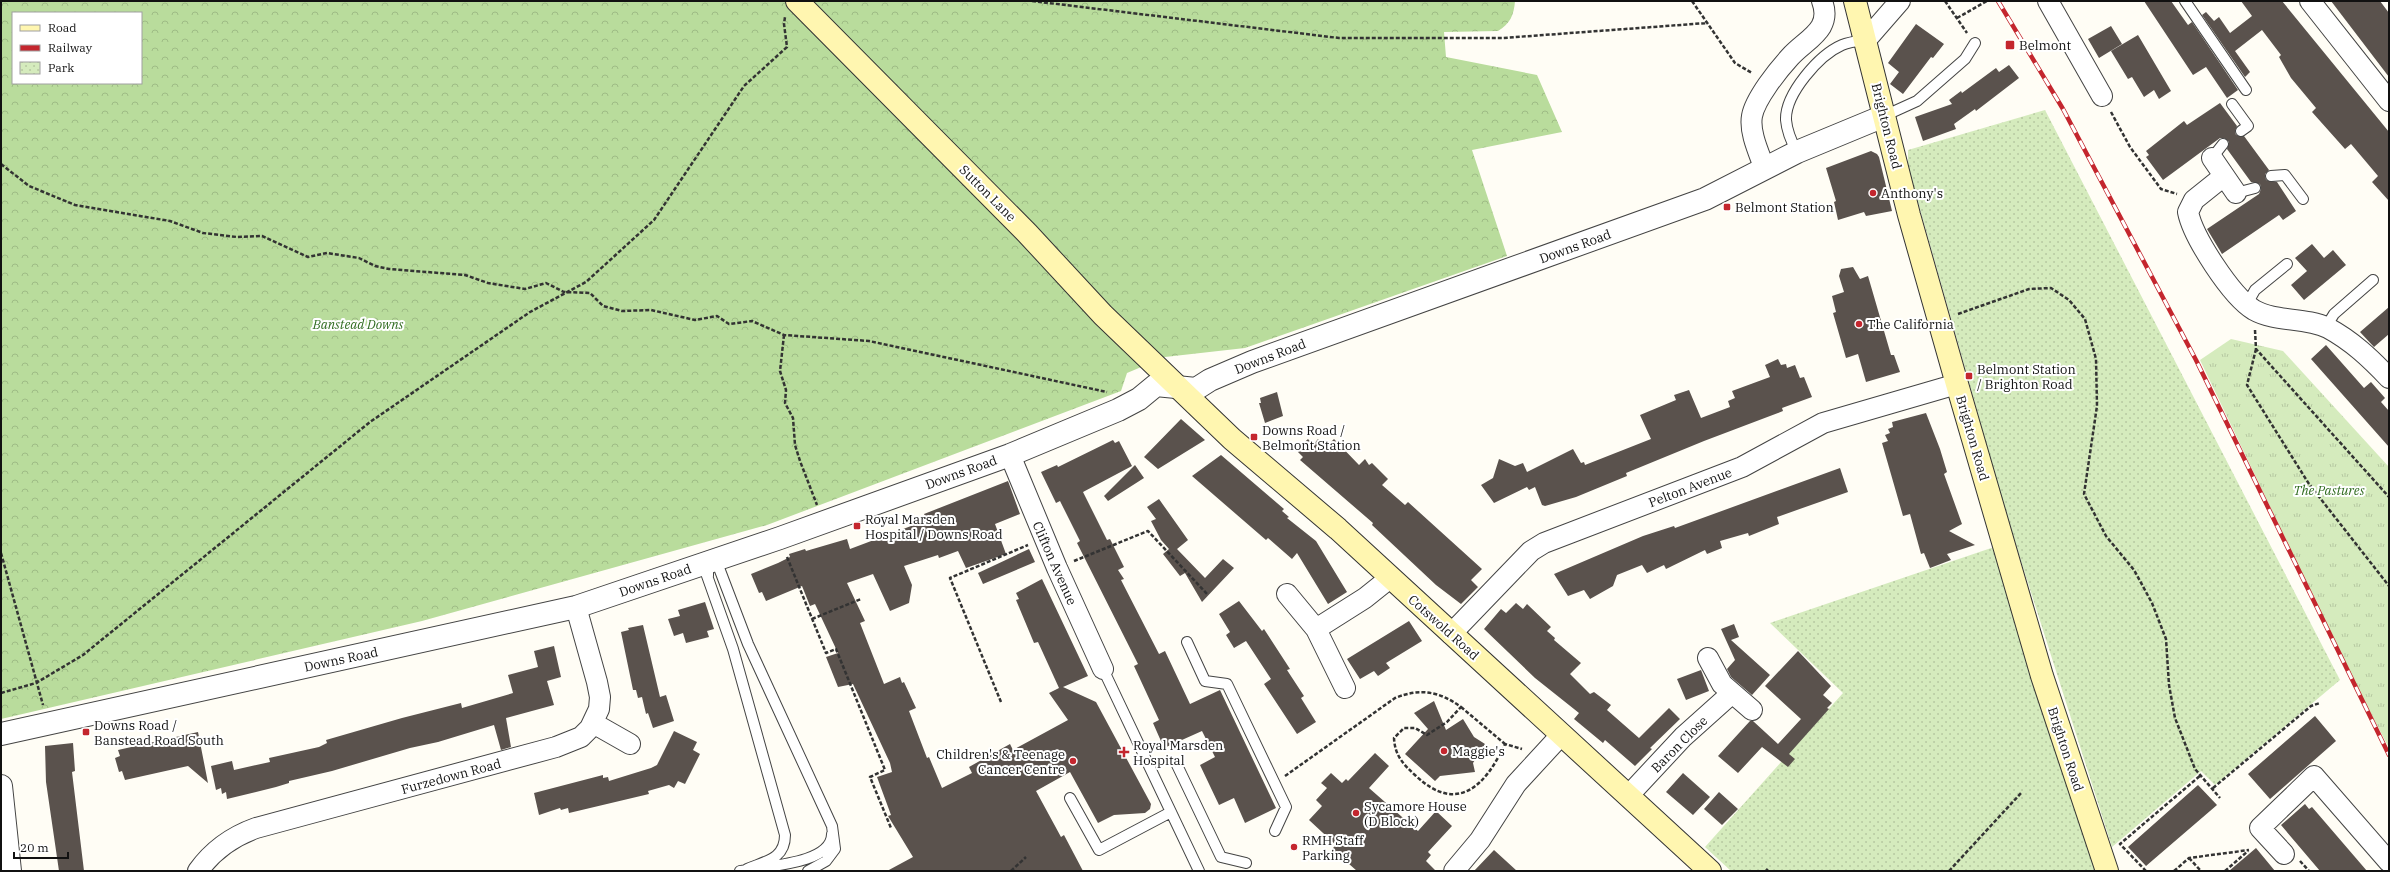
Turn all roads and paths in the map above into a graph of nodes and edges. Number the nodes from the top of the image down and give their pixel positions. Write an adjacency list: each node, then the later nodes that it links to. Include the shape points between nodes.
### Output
1 (1032, 1): 13 (path, via 1339,38 1503,38)
2 (1692, 1): 13 (path)
3 (1822, 1): 16 (street, via 1825,15 1821,29 1790,56)
4 (1855, 1): 14 (main road, Brighton Road)
5 (1900, 1): 14 (street)
6 (1945, 1): 12 (path)
7 (1987, 1): 12 (path)
8 (2048, 1): 18 (street)
9 (2185, 1): 17 (lane)
10 (2310, 1): 19 (street)
11 (791, 9): 34 (path, via 784,24 787,47 744,86 654,220 586,282); 42 (main road, Sutton Lane, via 1027,233 1103,315)
12 (1957, 18): 15 (path)
13 (1707, 23): 16 (path, via 1735,63)
14 (1866, 40): 21 (main road, Brighton Road); 24 (lane, via 1843,44 1830,52 1808,71 1794,91 1786,118 1789,137)
15 (1975, 43): 21 (lane, via 1965,59 1917,101)
16 (1769, 84): 26 (street, via 1752,116 1757,146)
17 (2246, 90)
18 (2102, 96): 31 (path, via 2130,147 2161,189)
19 (2389, 101)
20 (2232, 104): 22 (lane, via 2248,126)
21 (1884, 116): 24 (street, Downs Road); 36 (main road, Brighton Road)
22 (2241, 131)
23 (2218, 151): 27 (street)
24 (1797, 152): 26 (street, Downs Road)
25 (1, 164): 34 (path, via 30,186 75,205 170,221 203,233 237,237 262,236 308,257 327,253 359,258 375,266 389,269 465,275 488,283 525,289 546,283)
26 (1764, 167): 42 (street, Downs Road, via 1705,199 1252,362 1210,380 1196,389)
27 (2224, 176): 29 (street); 31 (street)
28 (2271, 176): 30 (lane, via 2285,175)
29 (2245, 190)
30 (2303, 199)
31 (2194, 200): 35 (street, via 2188,212 2195,234 2217,268)
32 (2286, 264): 35 (lane, via 2255,290)
33 (2373, 280): 37 (lane, via 2334,314)
34 (564, 292): 38 (path, via 590,293 603,306 622,311 651,310 695,320 717,316 729,324 752,321); 64 (path, via 530,312 370,422 83,655)
35 (2251, 307): 37 (street); 39 (path)
36 (1939, 321): 41 (main road, Brighton Road); 80 (path, via 2030,289 2051,288 2069,300 2084,319 2096,359 2097,406 2084,494 2106,536 2134,570 2152,603 2166,639 2169,685 2175,718 2195,769)
37 (2326, 327): 40 (street, via 2366,353)
38 (784, 334): 43 (path, via 869,340); 46 (path, via 780,371 786,390 785,403 792,418 800,461)
39 (2256, 349): 45 (path); 53 (path, via 2247,386 2309,484)
40 (2389, 378)
41 (1957, 384): 60 (street, Pelton Avenue, via 1823,423 1742,467 1544,543 1530,551); 108 (main road, Brighton Road, via 2042,676)
42 (1177, 386): 44 (street, Downs Road, via 1156,385 1139,399 1118,410); 52 (main road, Cotswold Road, via 1232,439 1338,529)
43 (1108, 393)
44 (1010, 454): 46 (street, Downs Road); 48 (street, Clifton Avenue)
45 (2389, 497)
46 (824, 522): 47 (street, Downs Road)
47 (780, 538): 50 (street, Downs Road); 58 (path)
48 (1044, 538): 51 (street, Clifton Avenue); 68 (path, via 950,578)
49 (1, 553): 64 (path)
50 (711, 567): 57 (street, Downs Road); 89 (lane); 99 (lane, via 785,835 785,846 777,856)
51 (1057, 568): 55 (path, via 1148,531); 63 (street, Clifton Avenue)
52 (1390, 578): 59 (street, via 1365,598); 60 (main road, Cotswold Road)
53 (2389, 586)
54 (1287, 594): 59 (street)
55 (1208, 595)
56 (861, 599): 58 (path)
57 (576, 607): 72 (street, Downs Road); 73 (street, Furzedown Road, via 600,697 599,709)
58 (812, 619): 90 (path, via 826,653 836,649 885,770 870,777)
59 (1316, 629): 65 (street)
60 (1452, 634): 75 (main road, Cotswold Road)
61 (1187, 642): 81 (lane, via 1205,681 1227,684)
62 (1708, 658): 67 (street, via 1722,684)
63 (1103, 669): 88 (lane)
64 (36, 683): 66 (path); 72 (path)
65 (1345, 688)
66 (1, 693)
67 (1731, 694): 71 (street); 85 (street, Baron Close, via 1683,738)
68 (1001, 702)
69 (2320, 703): 83 (path, via 2311,706)
70 (1461, 707): 77 (path); 77 (path, via 1447,722 1426,735 1415,728 1404,728 1394,738 1394,751 1400,761 1425,785 1447,794 1472,789 1485,779); 81 (path, via 1447,696 1426,691 1411,692 1395,698)
71 (1752, 710)
72 (48, 723): 74 (street, Downs Road)
73 (593, 724): 76 (street); 101 (street, Furzedown Road, via 581,737 556,747 246,832 228,840)
74 (1, 734)
75 (1562, 734): 78 (street); 85 (main road, Cotswold Road)
76 (630, 744)
77 (1505, 744): 78 (path)
78 (1542, 756): 105 (street, via 1516,784 1480,840)
79 (1177, 764): 98 (lane, via 1221,857)
80 (2201, 775): 83 (path); 109 (path, via 2120,844)
81 (1275, 784): 91 (lane, via 1286,807)
82 (1, 786): 100 (street)
83 (2212, 788): 87 (path)
84 (2022, 792): 107 (path)
85 (1628, 796): 106 (main road, Cotswold Road)
86 (1070, 798): 88 (lane, via 1099,850)
87 (2220, 798)
88 (1171, 812): 104 (lane)
89 (832, 826): 99 (lane, via 832,838 823,850 808,860); 102 (lane, via 835,849 826,861)
90 (891, 828)
91 (1275, 831)
92 (2267, 835): 93 (path); 94 (street); 97 (street, via 2260,828 2314,776)
93 (2249, 850): 96 (path); 112 (path)
94 (2284, 854)
95 (1026, 857): 103 (path)
96 (2189, 858): 110 (path); 111 (path)
97 (2389, 862)
98 (1246, 863)
99 (743, 870)
100 (10, 871)
101 (198, 871)
102 (808, 871)
103 (1011, 871)
104 (1199, 871)
105 (1454, 871)
106 (1710, 871)
107 (1949, 871)
108 (2107, 871)
109 (2146, 871)
110 (2174, 871)
111 (2201, 871)
112 (2225, 871)

